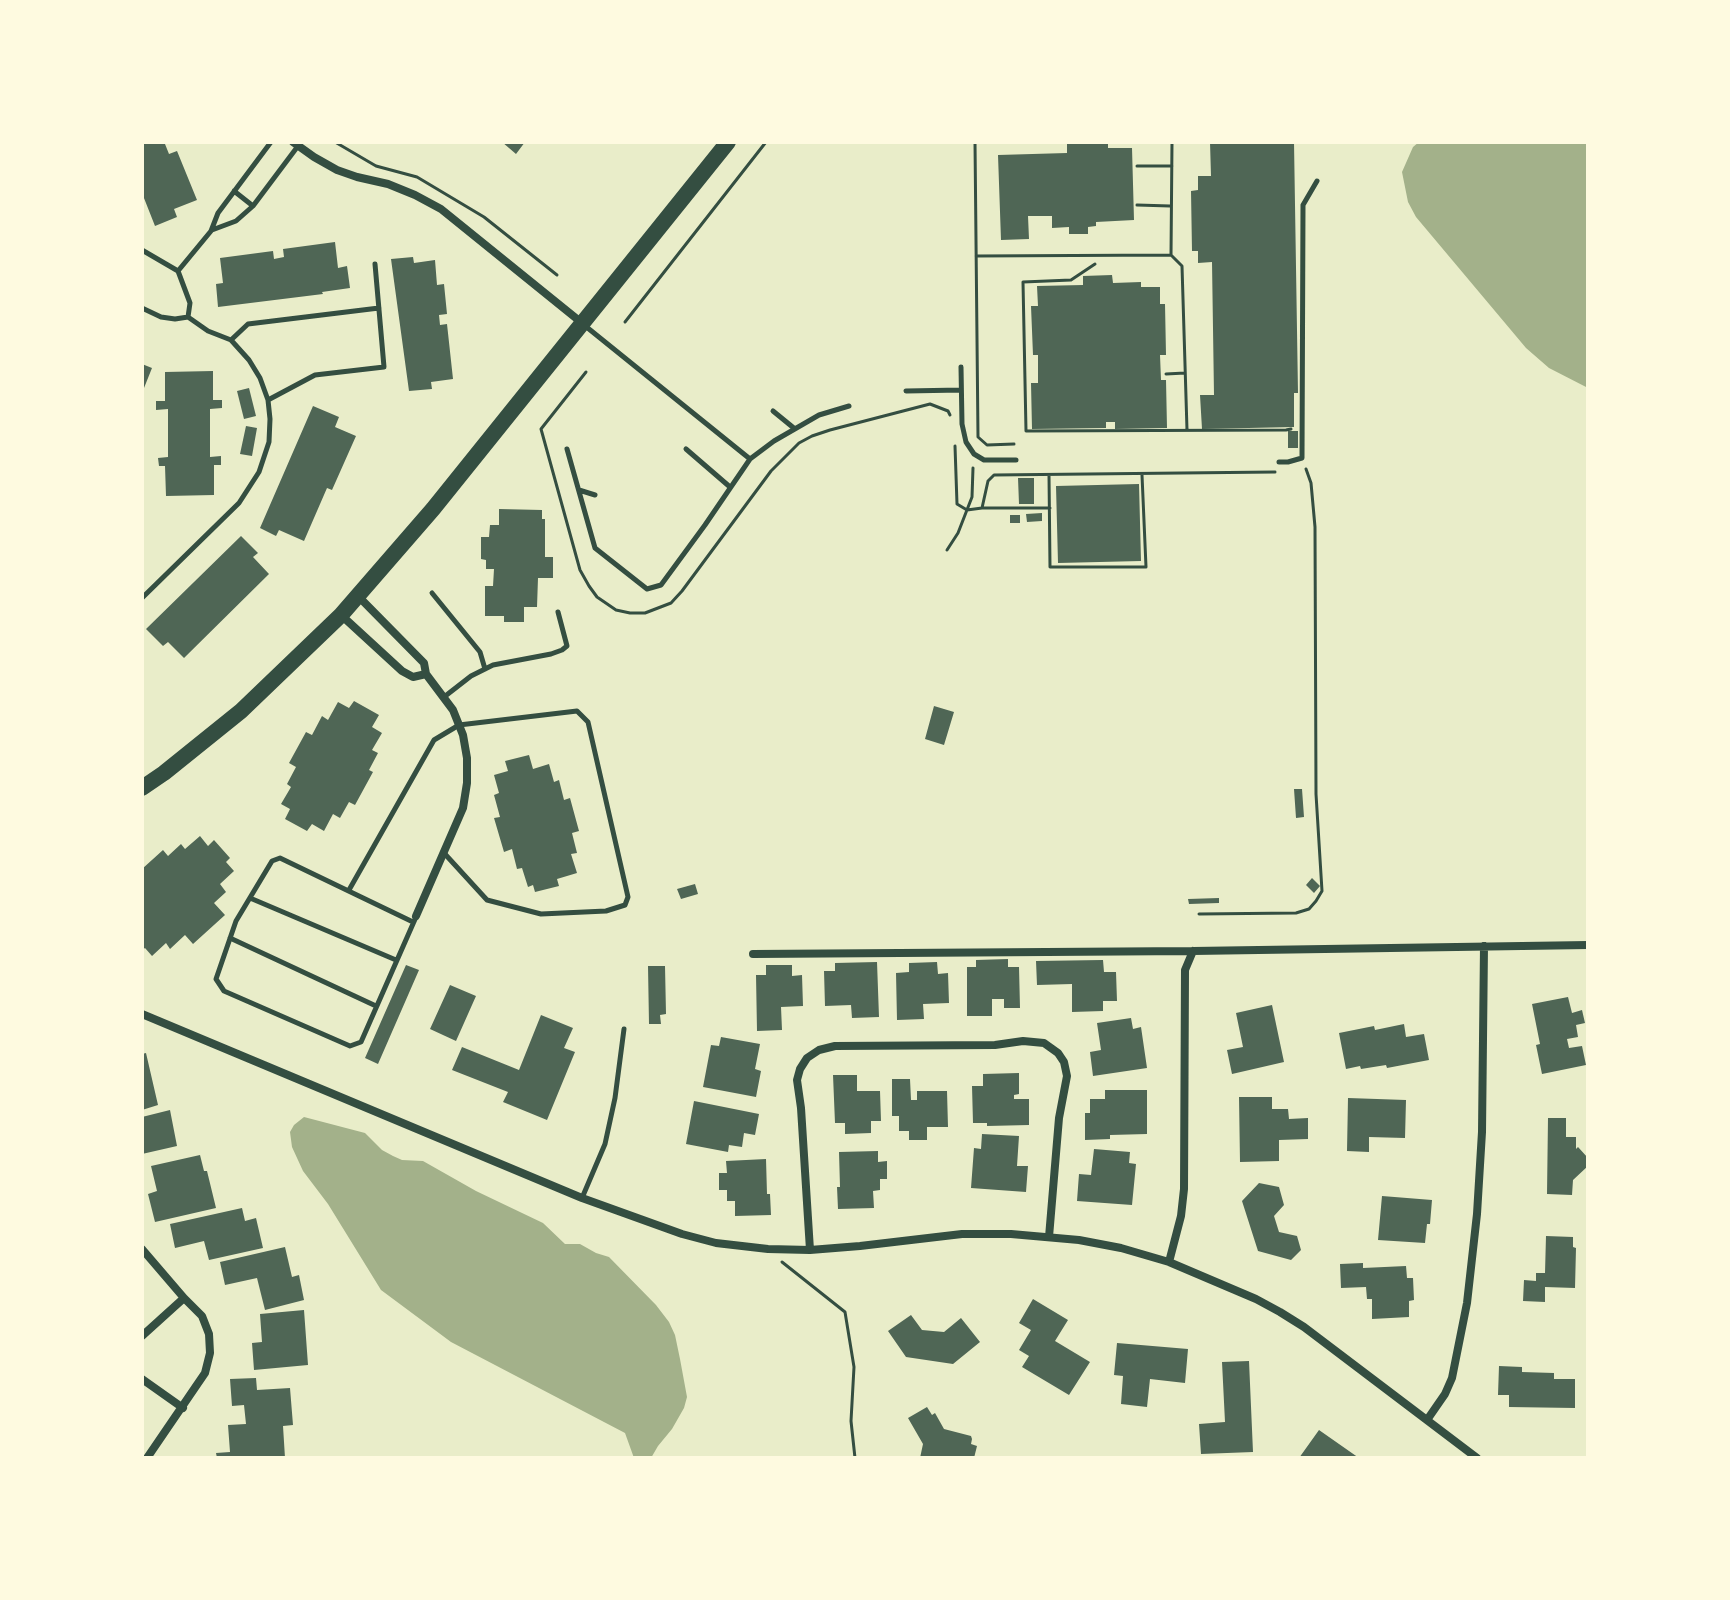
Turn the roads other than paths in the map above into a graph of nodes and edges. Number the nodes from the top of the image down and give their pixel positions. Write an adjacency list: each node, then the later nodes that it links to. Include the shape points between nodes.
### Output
1 (271, 142): 5 (lane)
2 (728, 142): 14 (main road)
3 (296, 144): 6 (lane); 14 (street, via 337,170 388,184 441,209)
4 (1317, 181): 27 (lane, via 1303,205 1302,458)
5 (234, 191): 6 (lane); 7 (lane)
6 (253, 206): 7 (lane, via 236,221)
7 (211, 231): 10 (lane)
8 (142, 251): 10 (lane)
9 (375, 264): 12 (lane)
10 (178, 271): 13 (lane, via 190,303)
11 (142, 308): 13 (lane, via 161,317)
12 (379, 308): 15 (lane, via 248,324); 19 (lane, via 384,367 315,375)
13 (188, 317): 15 (lane)
14 (582, 323): 25 (lane); 32 (main road)
15 (231, 340): 19 (lane, via 249,360)
16 (961, 367): 17 (lane)
17 (961, 390): 18 (lane); 26 (lane, via 962,424 974,454 984,460)
18 (906, 391)
19 (268, 400): 33 (lane, via 269,442 259,472 239,503)
20 (849, 406): 22 (lane)
21 (773, 411): 22 (lane)
22 (795, 429): 25 (lane)
23 (567, 449): 29 (lane)
24 (686, 449): 28 (lane)
25 (750, 459): 28 (lane)
26 (1016, 460)
27 (1279, 462)
28 (730, 487): 29 (lane, via 661,585 647,589 595,548)
29 (579, 490): 30 (lane)
30 (595, 495)
31 (432, 593): 36 (lane, via 480,652)
32 (358, 596): 35 (main road); 37 (street, via 424,663)
33 (142, 598)
34 (558, 612): 36 (lane, via 567,646)
35 (341, 615): 37 (street, via 402,671 413,677); 40 (main road, via 241,711)
36 (485, 669): 38 (lane)
37 (426, 674): 38 (street)
38 (443, 697): 39 (street)
39 (459, 725): 41 (street, via 467,783 463,808); 41 (lane, via 577,711 588,722 628,897 625,905 606,911 541,914 487,900); 42 (lane, via 434,740)
40 (142, 788)
41 (444, 853): 44 (street)
42 (349, 890): 43 (lane, via 280,858 272,861); 44 (lane)
43 (250, 898): 45 (lane); 50 (lane)
44 (415, 919): 50 (lane)
45 (230, 938): 51 (lane); 51 (lane, via 216,979 224,991 350,1046 361,1042)
46 (1588, 945): 47 (street)
47 (1484, 946): 48 (street); 63 (street, via 1482,1132 1469,1288 1452,1378)
48 (1193, 951): 49 (street); 58 (street, via 1185,970 1184,1189)
49 (753, 954)
50 (397, 960): 51 (lane)
51 (376, 1006)
52 (142, 1014): 54 (street)
53 (624, 1029): 54 (lane, via 605,1144)
54 (582, 1198): 57 (street, via 716,1243)
55 (1049, 1237): 57 (street, via 962,1234); 57 (street, via 1067,1076 1058,1053 1044,1043 1023,1041 835,1046 807,1058 797,1080); 58 (street)
56 (142, 1249): 59 (street)
57 (810, 1250)
58 (1169, 1262): 63 (street, via 1280,1312)
59 (184, 1298): 60 (street); 62 (street, via 202,1316 210,1353 205,1373)
60 (142, 1336)
61 (142, 1379): 62 (street)
62 (183, 1408): 64 (street)
63 (1427, 1420): 65 (street)
64 (147, 1458)
65 (1477, 1458)

